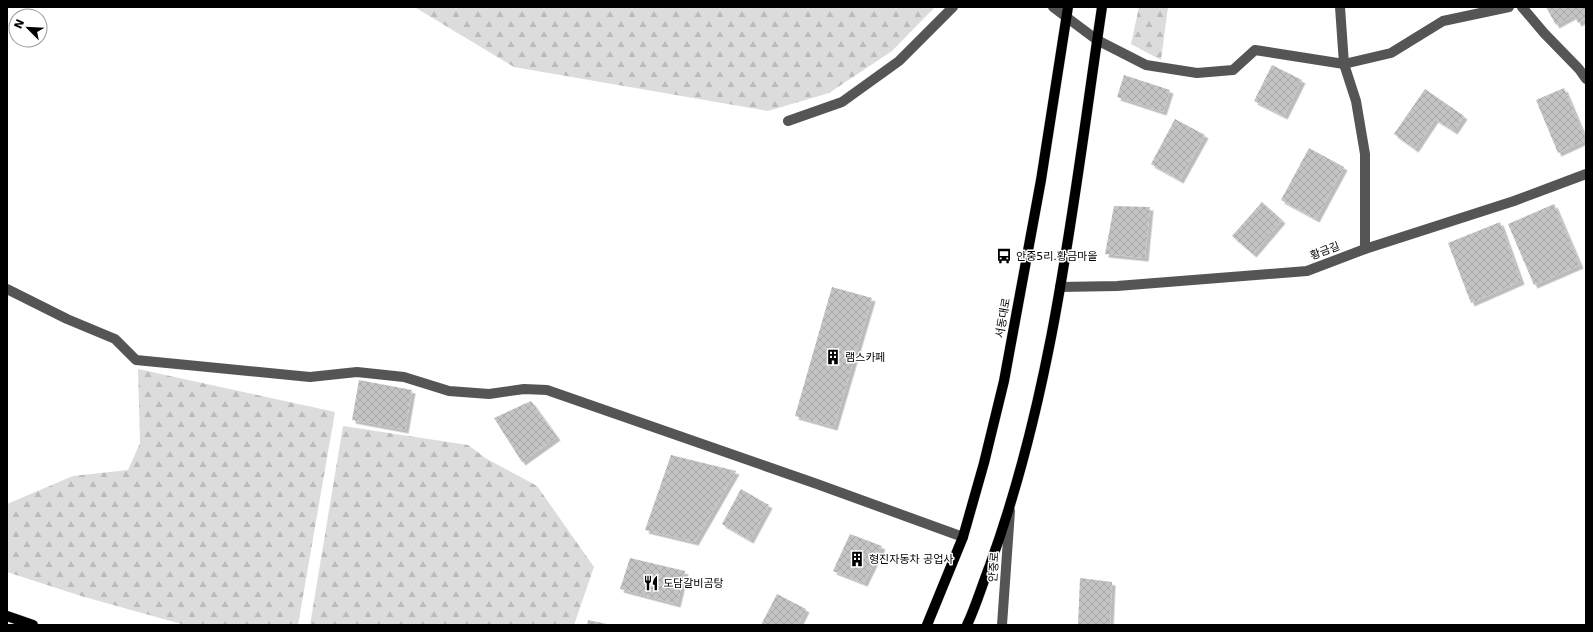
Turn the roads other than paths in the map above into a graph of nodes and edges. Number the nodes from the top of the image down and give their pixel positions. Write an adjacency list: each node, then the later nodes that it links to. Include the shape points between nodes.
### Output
1 (953, 7): 11 (street, via 899,61 842,102)
2 (1053, 7): 7 (street)
3 (1102, 7): 8 (main road)
4 (1340, 7): 9 (street)
5 (1509, 7): 9 (street, via 1443,21 1391,53)
6 (1522, 7): 10 (street)
7 (1068, 11): 8 (street); 17 (main road, 서동대로, via 1041,180 1004,381)
8 (1098, 40): 9 (street, via 1146,65 1197,73 1233,70 1254,50); 14 (main road)
9 (1344, 64): 13 (street, via 1356,101 1365,154)
10 (1586, 79)
11 (788, 121)
12 (1586, 174): 13 (street, 황금길, via 1514,201)
13 (1365, 249): 14 (street, 황금길, via 1307,271 1117,286)
14 (1060, 287): 16 (main road, via 1033,425)
15 (7, 289): 17 (street, via 67,319 115,339 136,360 310,377 357,372 404,377 449,390 489,394 524,389 547,390)
16 (1010, 510): 21 (main road); 22 (street, 안중로)
17 (963, 537): 20 (main road, 서동대로)
18 (7, 616): 19 (main road)
19 (33, 625)
20 (927, 625)
21 (967, 625)
22 (1002, 625)

